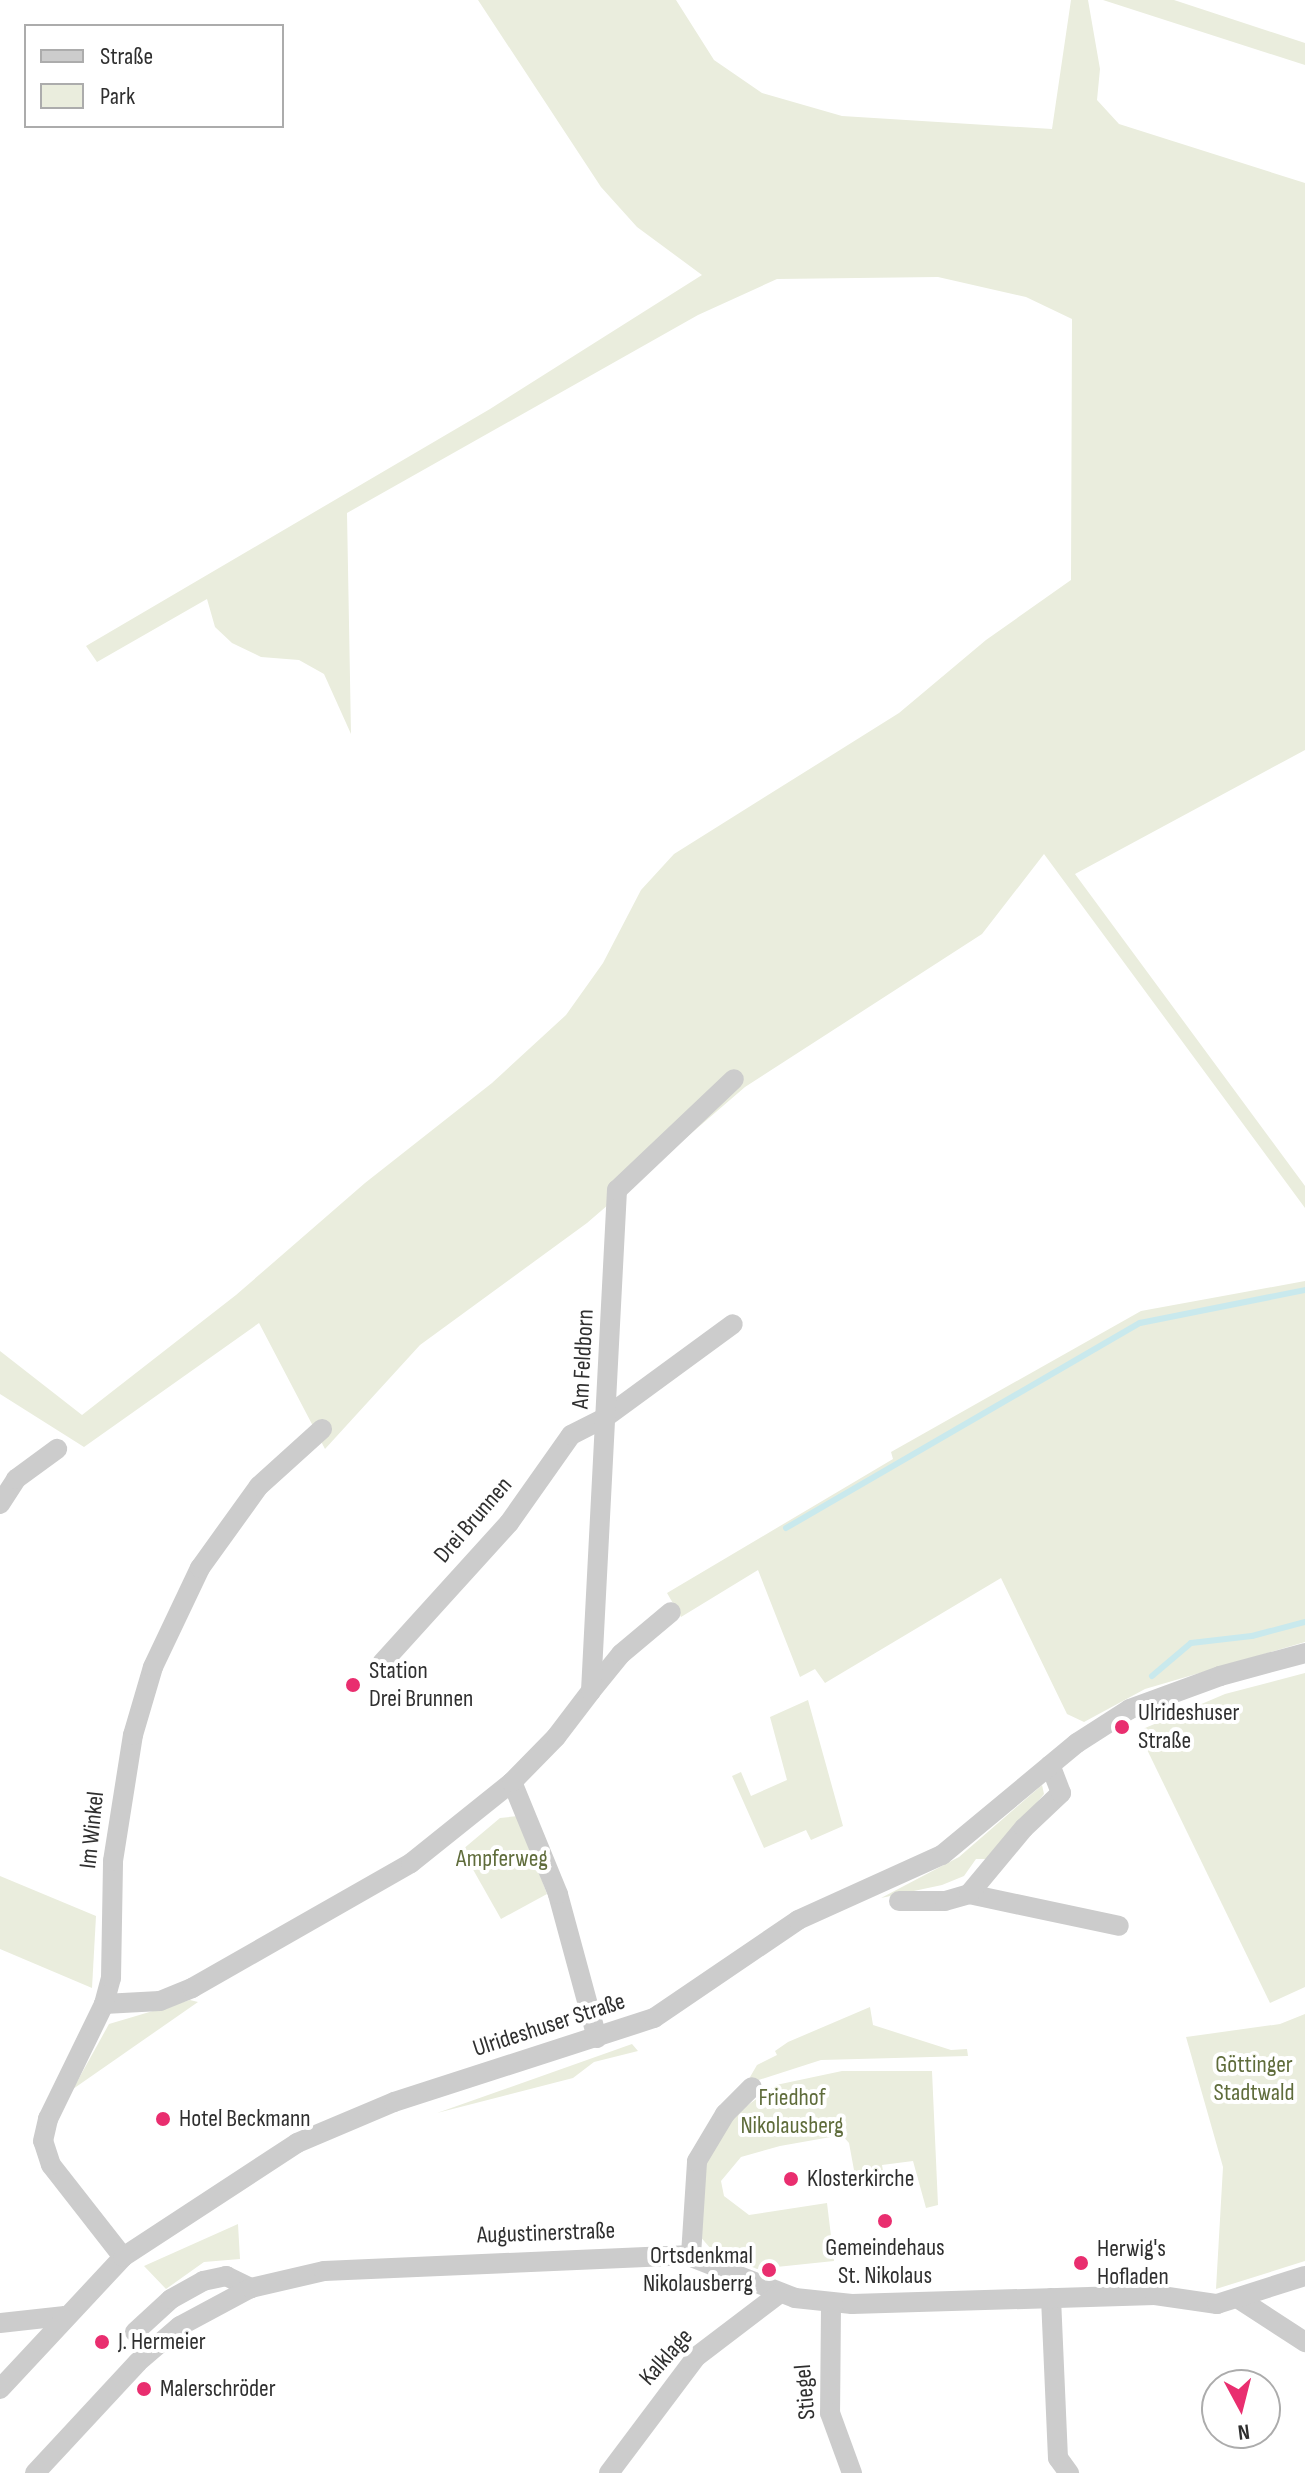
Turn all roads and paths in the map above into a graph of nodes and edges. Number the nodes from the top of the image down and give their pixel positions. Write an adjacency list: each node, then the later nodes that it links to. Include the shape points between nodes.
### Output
1 (734, 1079): 3 (street, Am Feldborn, via 617,1190)
2 (733, 1324): 3 (street, Drei Brunnen)
3 (606, 1417): 9 (street, Drei Brunnen, via 571,1435 509,1523); 10 (street, Am Feldborn)
4 (322, 1429): 16 (street, Im Winkel, via 237,1511 194,1579 153,1667 118,1809 111,1978)
5 (57, 1449): 6 (street, via 16,1479)
6 (0, 1504)
7 (671, 1612): 10 (street, via 621,1654)
8 (1305, 1653): 11 (street, Ulrideshuser Straße, via 1140,1705)
9 (382, 1663)
10 (591, 1691): 12 (street)
11 (1050, 1765): 13 (street, via 1061,1793); 17 (street, Ulrideshuser Straße, via 942,1855 798,1920 685,2001)
12 (512, 1782): 16 (street, via 411,1863 192,1988 160,2001); 17 (street, via 558,1894)
13 (969, 1894): 14 (street, via 945,1901); 15 (street)
14 (899, 1901)
15 (1119, 1926)
16 (104, 2004): 20 (street, Im Winkel, via 48,2119 43,2146 51,2165)
17 (597, 2038): 20 (street, Ulrideshuser Straße, via 338,2123 245,2174)
18 (752, 2087): 19 (street, via 725,2114 697,2161)
19 (691, 2255): 22 (street, Augustinerstraße, via 327,2271); 23 (street, Augustinerstraße)
20 (123, 2257): 27 (street, Ulrideshuser Straße)
21 (1305, 2276): 25 (street, Augustinerstraße)
22 (251, 2288): 29 (street, Augustinerstraße, via 226,2276 203,2281 171,2299); 32 (street, via 159,2342)
23 (780, 2293): 26 (street, Augustinerstraße); 33 (street, Kalklage, via 696,2357)
24 (1051, 2298): 25 (street, Augustinerstraße, via 1155,2295 1217,2304); 26 (street, Augustinerstraße); 35 (street, via 1058,2458)
25 (1239, 2299): 30 (street)
26 (831, 2304): 34 (street, Stiegel, via 830,2413)
27 (63, 2316): 28 (street); 31 (street, Ulrideshuser Straße)
28 (2, 2326)
29 (135, 2332)
30 (1305, 2342)
31 (0, 2389)
32 (35, 2473)
33 (609, 2473)
34 (852, 2473)
35 (1069, 2473)

